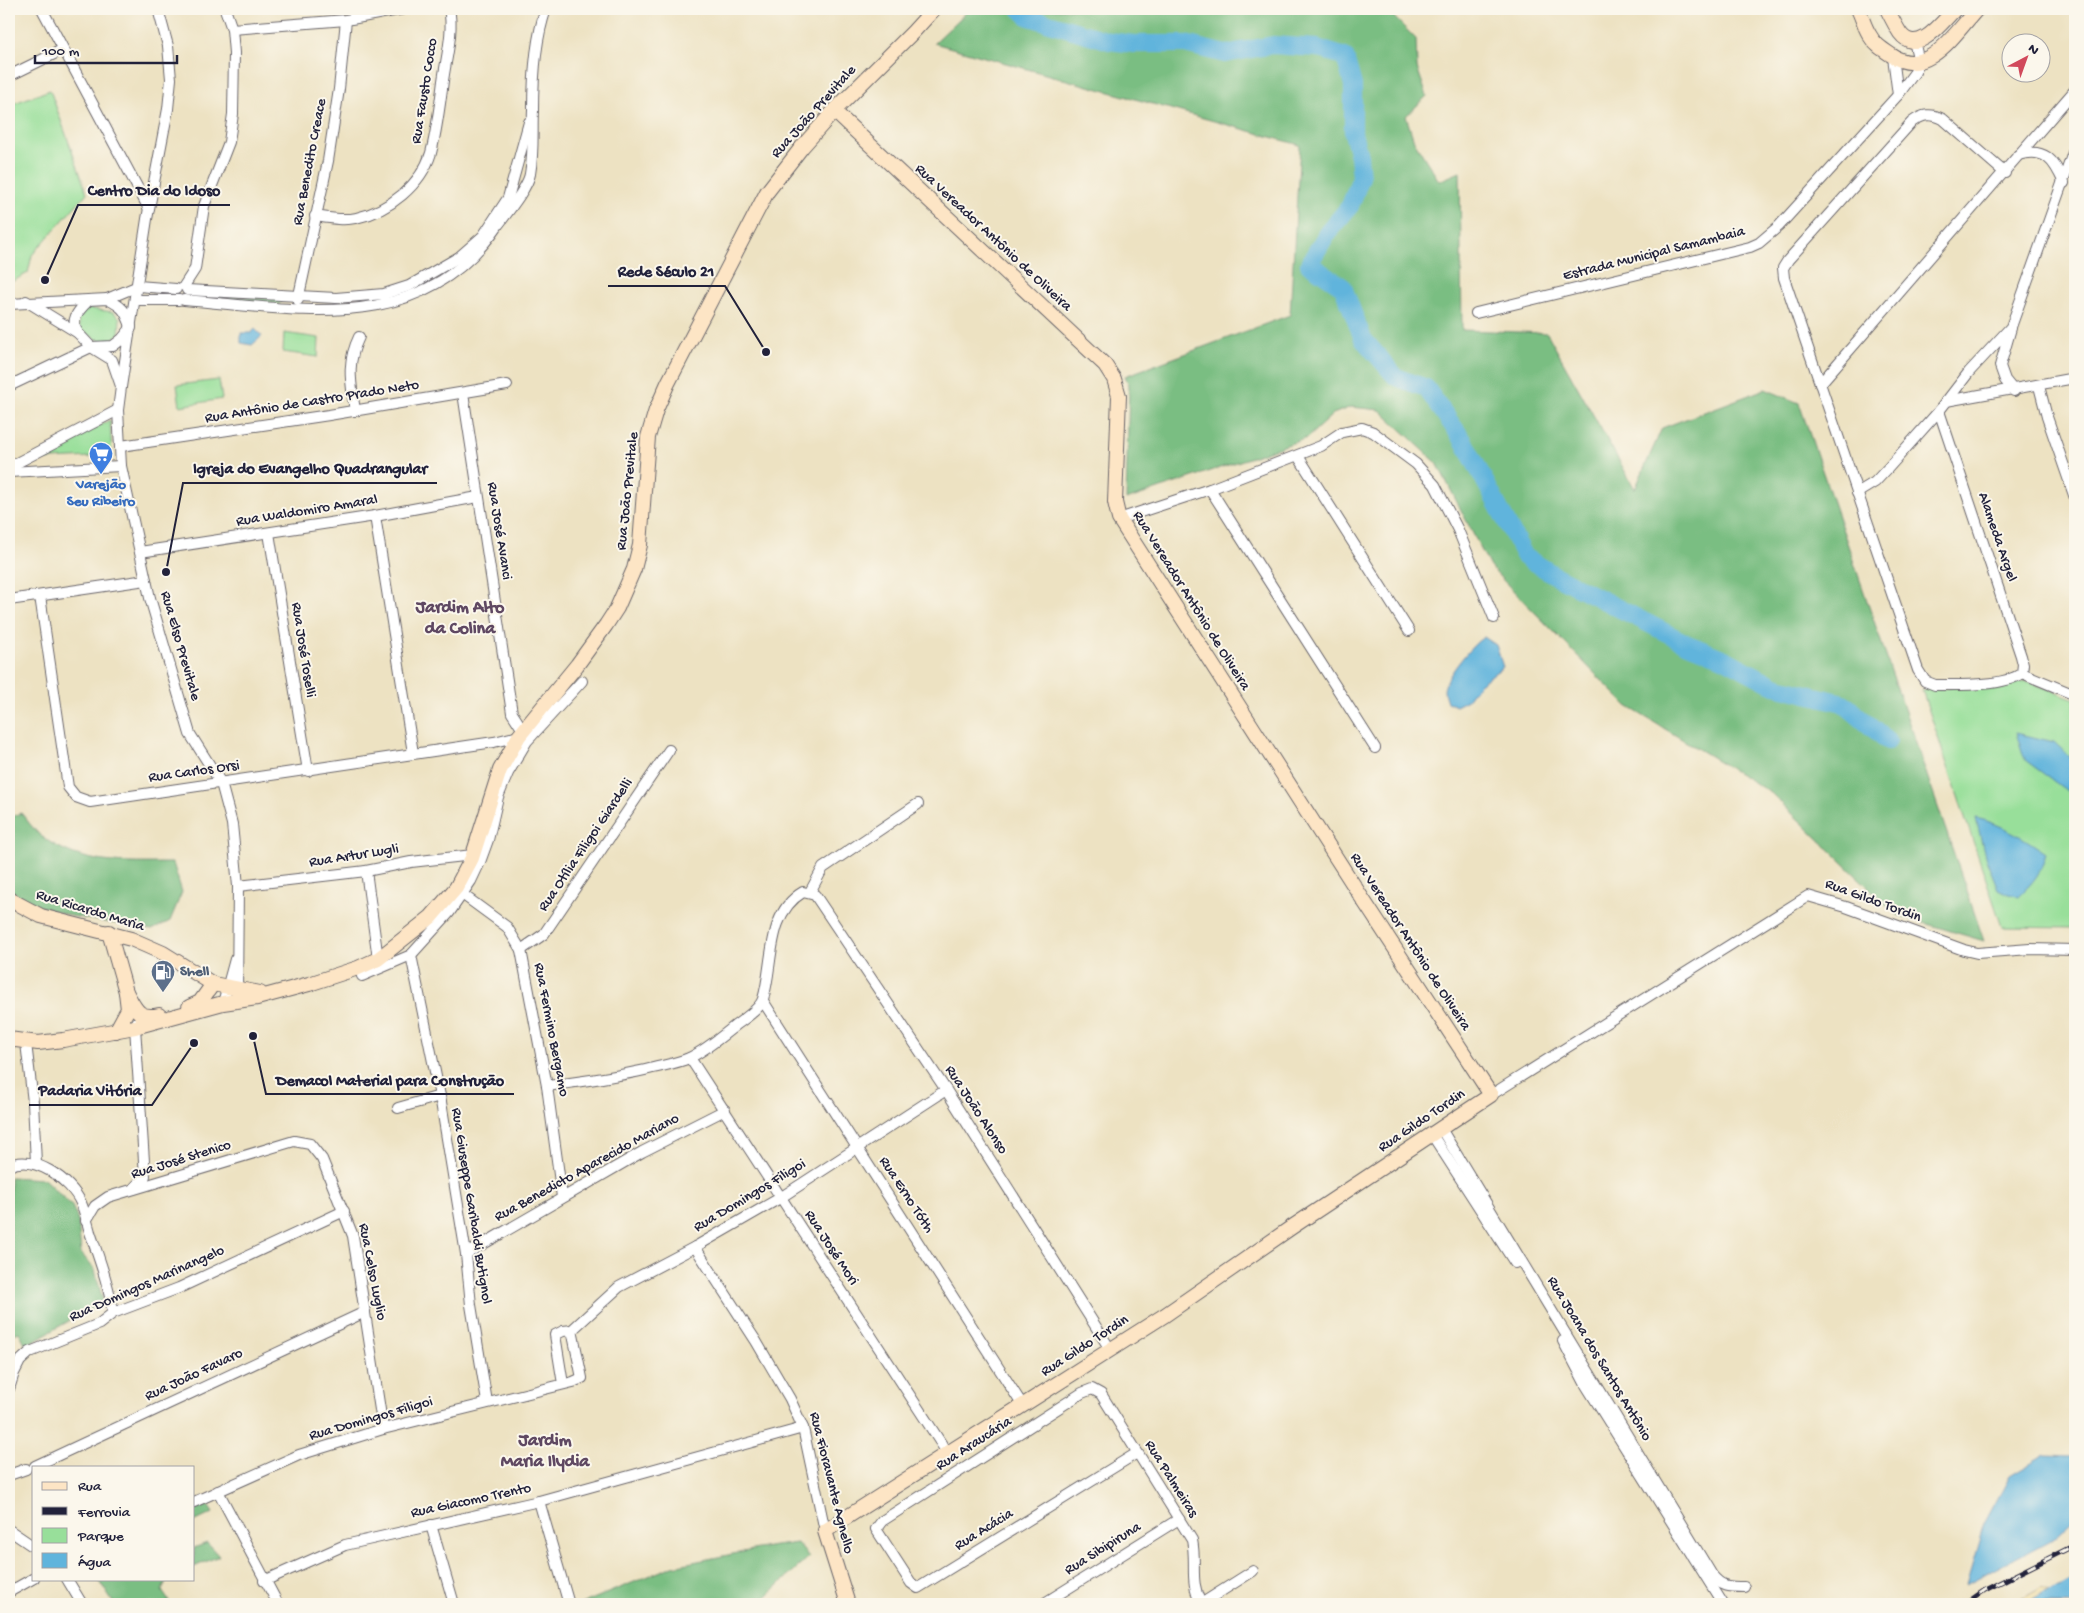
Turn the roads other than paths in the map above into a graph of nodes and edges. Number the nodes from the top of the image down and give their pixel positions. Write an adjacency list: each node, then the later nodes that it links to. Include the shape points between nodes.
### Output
1 (42, 9): 17 (street)
2 (158, 9): 32 (street, Rua Elso Previtale, via 168,46 171,78)
3 (225, 9): 14 (street)
4 (404, 9): 13 (street)
5 (449, 9): 33 (street, Rua Fausto Cocco, via 450,27 437,124 430,155 420,173 392,203 375,212 355,219)
6 (546, 9): 23 (street, via 540,25)
7 (934, 9): 15 (main road, Rua João Previtale)
8 (943, 9): 15 (main road, Rua João Previtale)
9 (1858, 9): 18 (main road, via 1868,34)
10 (1886, 9): 16 (main road, via 1901,34)
11 (1955, 9): 16 (main road, via 1930,35)
12 (1977, 9): 19 (main road, via 1938,51)
13 (346, 20): 14 (street); 33 (street, Rua Benedito Creace, via 339,89)
14 (232, 29): 35 (street, via 235,85 229,142 204,206 195,269)
15 (913, 32): 24 (main road, Rua João Previtale)
16 (1914, 41): 19 (street)
17 (62, 50): 20 (street); 32 (street)
18 (1893, 57): 19 (main road, via 1903,63); 22 (street)
19 (1919, 62): 22 (street, Estrada Municipal Samambaia)
20 (9, 76)
21 (2075, 90): 25 (street)
22 (1898, 96): 43 (street, Estrada Municipal Samambaia, via 1760,243)
23 (532, 109): 36 (street, via 508,198 483,236 459,257 409,286 384,294 336,298); 42 (street, via 534,152 530,177 485,244 465,264 408,298 365,308)
24 (834, 111): 71 (main road, Rua Vereador Antônio de Oliveira, via 1110,372 1119,396 1116,502); 82 (main road, Rua João Previtale, via 767,192 656,410 648,438 640,545 634,570 617,608 577,665)
25 (2042, 130): 27 (street, via 2038,147); 28 (street)
26 (2075, 146): 29 (street, via 2068,156); 31 (street)
27 (2041, 152): 28 (street); 29 (street)
28 (2018, 155): 30 (street)
29 (2051, 160): 31 (street)
30 (2005, 173): 50 (street); 50 (street, via 1943,119 1924,114 1912,122 1788,260 1783,268 1784,278)
31 (2064, 183): 44 (street)
32 (149, 209): 34 (street, Rua Elso Previtale)
33 (315, 216): 36 (street, Rua Benedito Creace)
34 (138, 286): 35 (street); 37 (street); 39 (street, Rua Elso Previtale)
35 (182, 293): 36 (street); 39 (street); 42 (street)
36 (298, 295): 42 (street, Rua Benedito Creace)
37 (107, 299): 38 (street); 45 (street, via 125,311)
38 (90, 300): 40 (street); 46 (street, via 75,316)
39 (136, 300): 45 (street, Rua Elso Previtale)
40 (26, 301): 41 (street); 46 (street)
41 (9, 304)
42 (298, 309)
43 (1476, 313)
44 (2012, 327): 55 (street, via 2000,366 2005,380); 57 (street)
45 (132, 328): 48 (street, via 113,346); 54 (street, Rua Elso Previtale)
46 (78, 333): 48 (street)
47 (359, 337): 59 (street, via 352,351 349,370)
48 (91, 346): 52 (street); 54 (street, via 112,360)
49 (2075, 378): 53 (street)
50 (1820, 384): 67 (street)
51 (507, 385): 56 (street, Rua Antônio de Castro Prado Neto)
52 (9, 386)
53 (2039, 386): 55 (street); 69 (street)
54 (121, 387): 58 (street, Rua Elso Previtale)
55 (2014, 390): 57 (street)
56 (463, 393): 59 (street, Rua Antônio de Castro Prado Neto); 68 (street, Rua José Avanci)
57 (1946, 401): 60 (street)
58 (118, 410): 61 (street, Rua Elso Previtale); 64 (street)
59 (355, 411): 61 (street, Rua Antônio de Castro Prado Neto)
60 (1939, 411): 67 (street, via 1875,482); 79 (street, Alameda Argel, via 2021,656)
61 (121, 446): 63 (street, Rua Elso Previtale)
62 (1298, 456): 66 (street); 77 (street, via 1342,432 1362,428 1373,432 1416,464 1435,485 1458,530); 78 (street)
63 (120, 466): 65 (street); 73 (street, Rua Elso Previtale)
64 (9, 467)
65 (9, 472)
66 (1210, 489): 71 (street); 83 (street)
67 (1857, 493): 79 (street, via 1918,670 1925,681 1935,685 1983,683 2016,678)
68 (478, 497): 70 (street, Rua Waldomiro Amaral); 82 (street, Rua José Avanci, via 512,713)
69 (2075, 498)
70 (375, 516): 72 (street, Rua Waldomiro Amaral); 85 (street)
71 (1119, 519): 111 (main road, Rua Vereador Antônio de Oliveira)
72 (269, 533): 73 (street, Rua Waldomiro Amaral); 86 (street, Rua José Toselli)
73 (140, 552): 74 (street, Rua Elso Previtale)
74 (146, 580): 75 (street); 87 (street, Rua Elso Previtale, via 190,734)
75 (40, 596): 76 (street); 87 (street, Rua Carlos Orsi, via 65,774 76,797 90,802)
76 (9, 600)
77 (1494, 618)
78 (1409, 631)
79 (2022, 673): 81 (street)
80 (582, 681): 93 (street, via 527,741 508,773 480,862)
81 (2075, 695)
82 (521, 733): 85 (street, Rua Carlos Orsi, via 494,742); 89 (main road, Rua João Previtale, via 500,770)
83 (1375, 748)
84 (669, 750): 96 (street, Rua Otília Filigoi Giardelli, via 544,934)
85 (413, 753): 86 (street, Rua Carlos Orsi)
86 (308, 771): 87 (street, Rua Carlos Orsi)
87 (221, 783): 91 (street, Rua Elso Previtale, via 232,824)
88 (918, 804): 92 (street, via 823,868)
89 (474, 854): 90 (street, Rua Artur Lugli); 99 (main road, Rua João Previtale, via 444,903 419,928)
90 (366, 871): 91 (street, Rua Artur Lugli); 99 (street)
91 (238, 886): 102 (street, Rua Elso Previtale, via 239,946)
92 (810, 892): 103 (street, via 794,897 782,915 773,938); 110 (street, Rua João Alonso, via 820,899)
93 (462, 894): 96 (street, Rua Fermino Bergamo, via 507,928); 98 (street)
94 (9, 899): 95 (main road, Rua Ricardo Maria, via 41,916)
95 (108, 932): 101 (main road); 102 (main road, Rua Ricardo Maria, via 163,953)
96 (521, 950): 109 (street, Rua Fermino Bergamo)
97 (2075, 950): 111 (street, Rua Gildo Tordin, via 1977,953 1808,896)
98 (411, 955): 100 (street); 112 (street, Rua Giuseppe Garibaldi Butignol)
99 (378, 959): 102 (main road, Rua João Previtale, via 317,982 270,994)
100 (362, 976)
101 (126, 992): 104 (main road); 105 (main road, via 128,1009)
102 (227, 993): 104 (main road, Rua João Previtale); 104 (main road, via 206,997 193,1006)
103 (763, 1001): 108 (street); 117 (street, Rua Erno Tóth)
104 (137, 1020): 105 (main road); 120 (street, via 145,1176)
105 (116, 1030): 107 (main road)
106 (9, 1039): 107 (main road)
107 (26, 1043): 119 (street)
108 (690, 1058): 109 (street, via 630,1074); 114 (street, Rua José Mori)
109 (548, 1086): 121 (street, Rua Fermino Bergamo)
110 (946, 1090): 117 (street, Rua Domingos Filigoi); 130 (street, Rua João Alonso)
111 (1491, 1095): 115 (main road, Rua Gildo Tordin)
112 (440, 1096): 113 (street); 126 (street, Rua Giuseppe Garibaldi Butignol)
113 (398, 1108)
114 (725, 1110): 121 (street, Rua Benedicto Aparecido Mariano); 122 (street, Rua José Mori)
115 (1436, 1130): 130 (main road, Rua Gildo Tordin); 156 (street, Rua Joana dos Santos Antônio, via 1712,1576 1728,1587); 165 (street, via 1541,1302 1586,1385)
116 (294, 1141): 120 (street, Rua José Stenico); 123 (street, Rua Celso Luglio, via 310,1144 322,1159)
117 (858, 1147): 122 (street, Rua Domingos Filigoi); 135 (street, Rua Erno Tóth)
118 (11, 1163): 119 (street)
119 (36, 1163): 124 (street, via 70,1187 80,1202)
120 (127, 1192): 124 (street, Rua José Stenico, via 108,1197 95,1206)
121 (562, 1197): 126 (street, Rua Benedicto Aparecido Mariano)
122 (780, 1198): 125 (street, Rua Domingos Filigoi); 139 (street, Rua José Mori)
123 (344, 1211): 127 (street, Rua Celso Luglio, via 353,1236); 128 (street, Rua Domingos Marinangelo, via 179,1288)
124 (86, 1221): 128 (street, via 110,1292)
125 (695, 1247): 129 (street, Rua Domingos Filigoi, via 620,1287); 136 (street, Rua Fioravante Agnello, via 776,1372)
126 (466, 1254): 134 (street, Rua Giuseppe Garibaldi Butignol)
127 (365, 1312): 137 (street, Rua Celso Luglio); 140 (street, Rua João Favaro)
128 (113, 1314): 132 (street, Rua Domingos Marinangelo, via 99,1324 30,1352 20,1361)
129 (572, 1330): 131 (street, Rua Domingos Filigoi, via 555,1335); 131 (street, Rua Domingos Filigoi, via 582,1378)
130 (1110, 1349): 135 (main road, Rua Gildo Tordin)
131 (563, 1384): 134 (street, Rua Domingos Filigoi)
132 (9, 1389)
133 (1082, 1393): 138 (street, Rua Palmeiras, via 1092,1390 1101,1394); 147 (street, Rua Araucária)
134 (487, 1402): 137 (street, Rua Domingos Filigoi)
135 (1023, 1406): 139 (main road, Rua Gildo Tordin)
136 (803, 1428): 144 (street, Rua Giacomo Trento); 150 (street, Rua Fioravante Agnello)
137 (383, 1429): 143 (street, Rua Domingos Filigoi, via 299,1455)
138 (1137, 1453): 146 (street, Rua Palmeiras); 147 (street, Rua Acácia, via 918,1588 911,1583 876,1529)
139 (948, 1454): 150 (main road, Rua Gildo Tordin)
140 (32, 1466)
141 (30, 1467): 142 (street, Rua João Favaro)
142 (9, 1475)
143 (218, 1491): 145 (street, Rua Domingos Filigoi); 155 (street)
144 (539, 1501): 148 (street, Rua Giacomo Trento); 158 (street)
145 (195, 1502)
146 (1179, 1519): 163 (street, Rua Sibipiruna); 164 (street, Rua Palmeiras, via 1192,1540 1194,1591)
147 (882, 1521)
148 (431, 1525): 155 (street, Rua Giacomo Trento, via 345,1545); 161 (street)
149 (9, 1530): 151 (street)
150 (825, 1532): 162 (main road, Rua Fioravante Agnello)
151 (32, 1546)
152 (1253, 1571): 164 (street)
153 (32, 1579): 157 (street)
154 (68, 1580): 159 (street)
155 (264, 1581): 160 (street)
156 (1744, 1587)
157 (9, 1592)
158 (568, 1601)
159 (82, 1604)
160 (278, 1604)
161 (454, 1604)
162 (848, 1604)
163 (1042, 1604)
164 (1201, 1604)
165 (1723, 1604)

